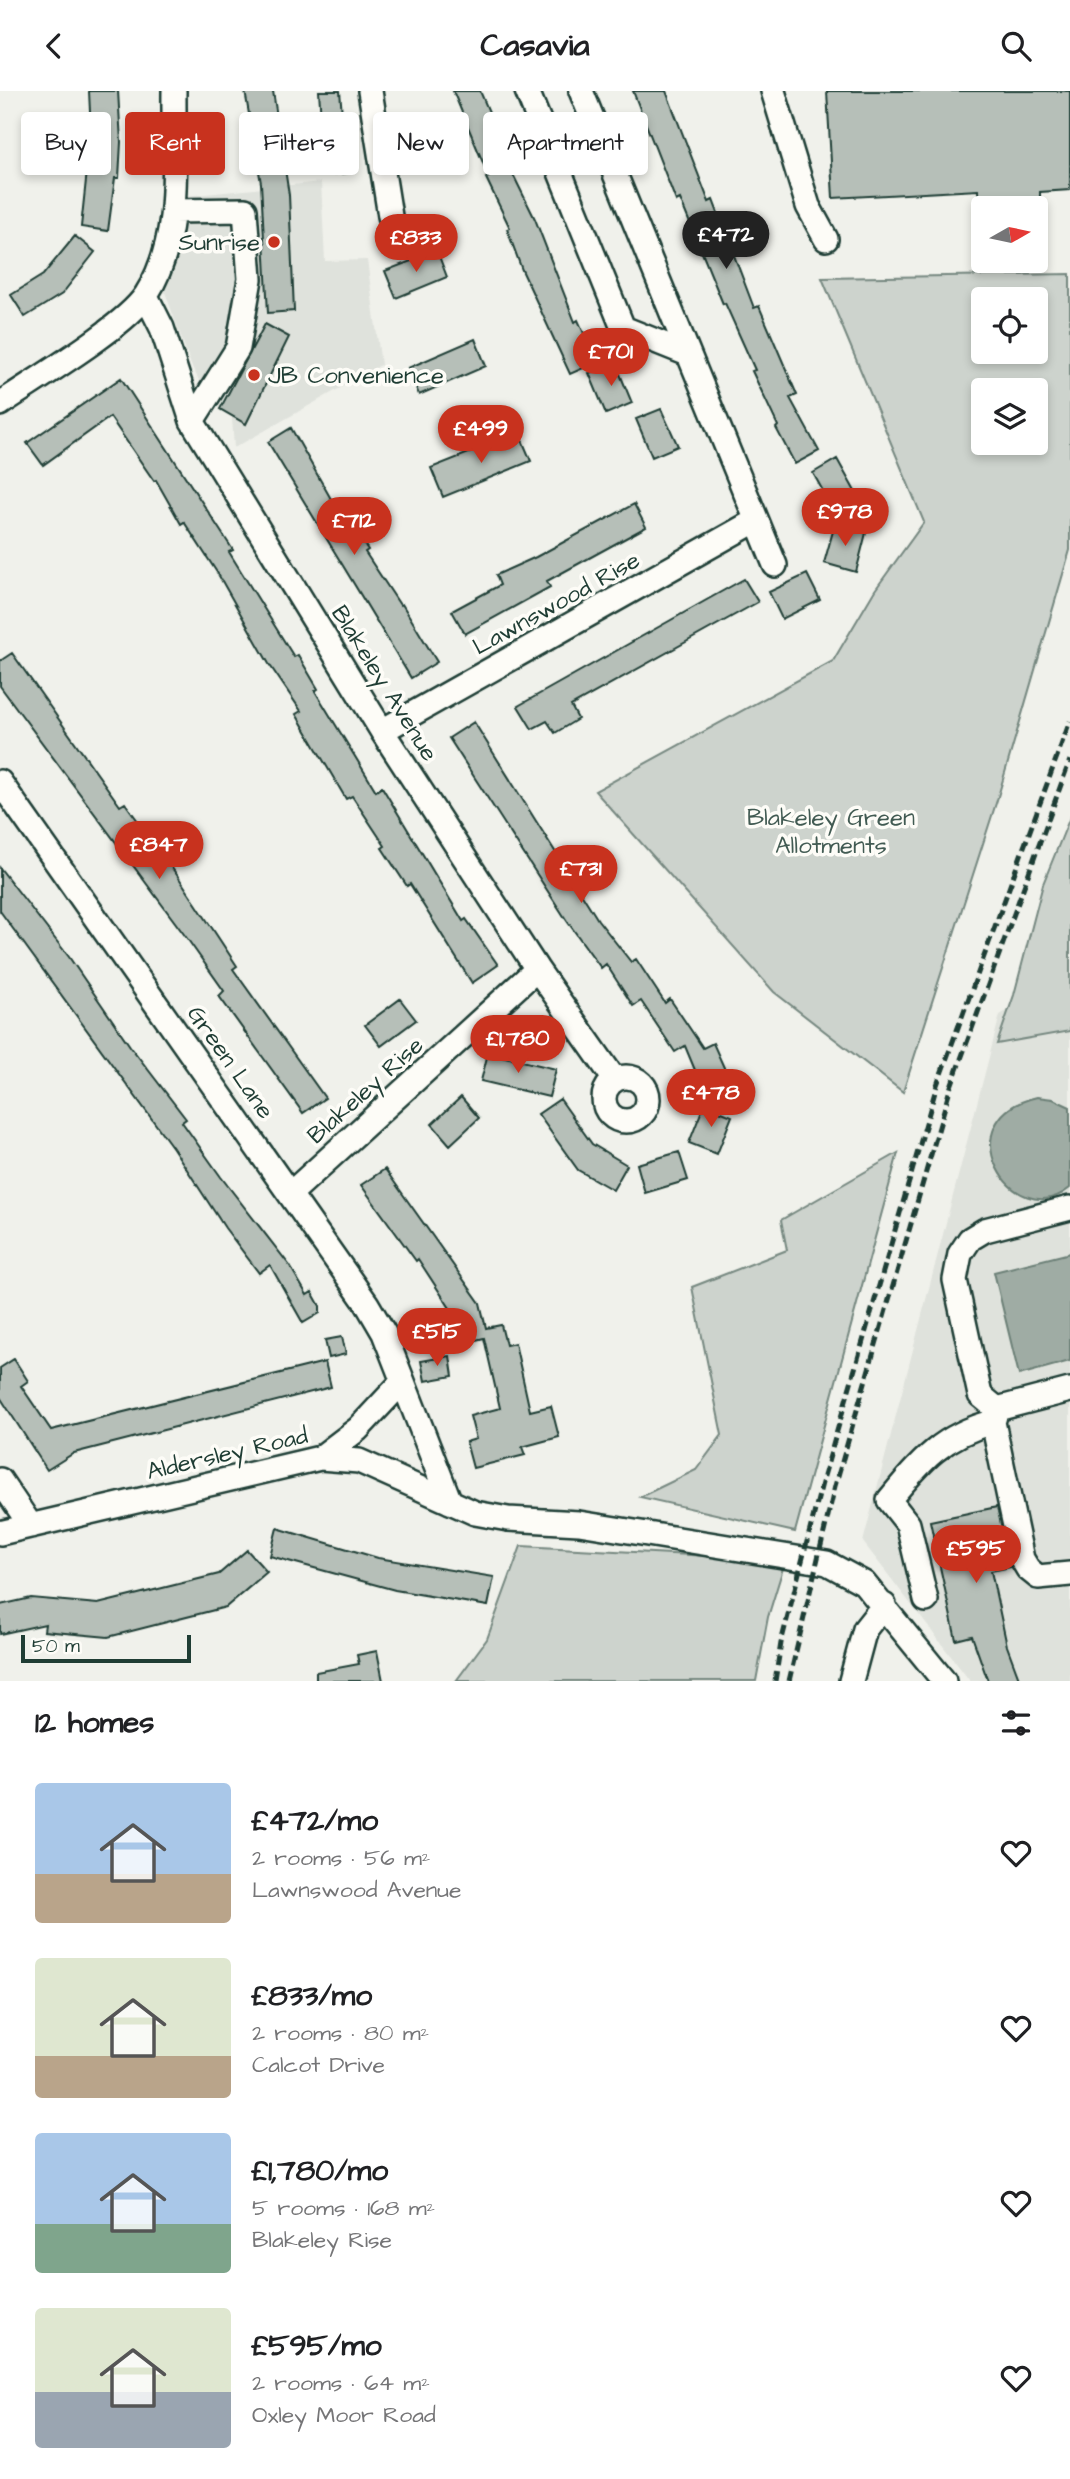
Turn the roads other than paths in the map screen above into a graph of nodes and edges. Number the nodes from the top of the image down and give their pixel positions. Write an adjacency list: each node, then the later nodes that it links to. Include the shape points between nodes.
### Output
1 (174, 91): 6 (street)
2 (370, 91): 7 (street)
3 (527, 91): 10 (street, via 623,328)
4 (581, 91): 10 (street)
5 (773, 91): 8 (street, via 808,206)
6 (173, 211): 9 (street, via 166,245); 12 (street, via 245,210 250,279 238,348)
7 (390, 216)
8 (826, 239)
9 (146, 296): 11 (street, via 104,332); 12 (street, Blakeley Avenue, via 162,328)
10 (688, 353): 13 (street)
11 (0, 404)
12 (192, 421): 15 (street, Blakeley Avenue)
13 (755, 521): 14 (street); 15 (street, Lawnswood Rise)
14 (775, 565)
15 (382, 731): 17 (street, Blakeley Avenue)
16 (0, 782): 19 (street, Green Lane)
17 (537, 969): 18 (street, Blakeley Avenue); 19 (street, Blakeley Rise)
18 (615, 1080)
19 (291, 1193): 21 (street, Green Lane, via 367,1304)
20 (1070, 1208): 23 (street, via 985,1230 970,1239 960,1254 955,1280 980,1395)
21 (402, 1381): 24 (street, via 358,1429); 26 (street, Green Lane)
22 (1070, 1390): 23 (street)
23 (995, 1415): 29 (street, via 1023,1559 1038,1577); 30 (street, via 951,1437 917,1466 889,1500 908,1524)
24 (320, 1458): 26 (street, Aldersley Road, via 359,1461); 27 (street, Aldersley Road)
25 (0, 1480): 27 (street)
26 (450, 1502): 31 (street, Aldersley Road, via 475,1513 508,1519 579,1523 827,1563 864,1583)
27 (31, 1526): 28 (street, Aldersley Road)
28 (0, 1533)
29 (1070, 1574)
30 (926, 1600)
31 (884, 1605): 32 (street, via 865,1629); 33 (street, Aldersley Road)
32 (851, 1681)
33 (944, 1681)

